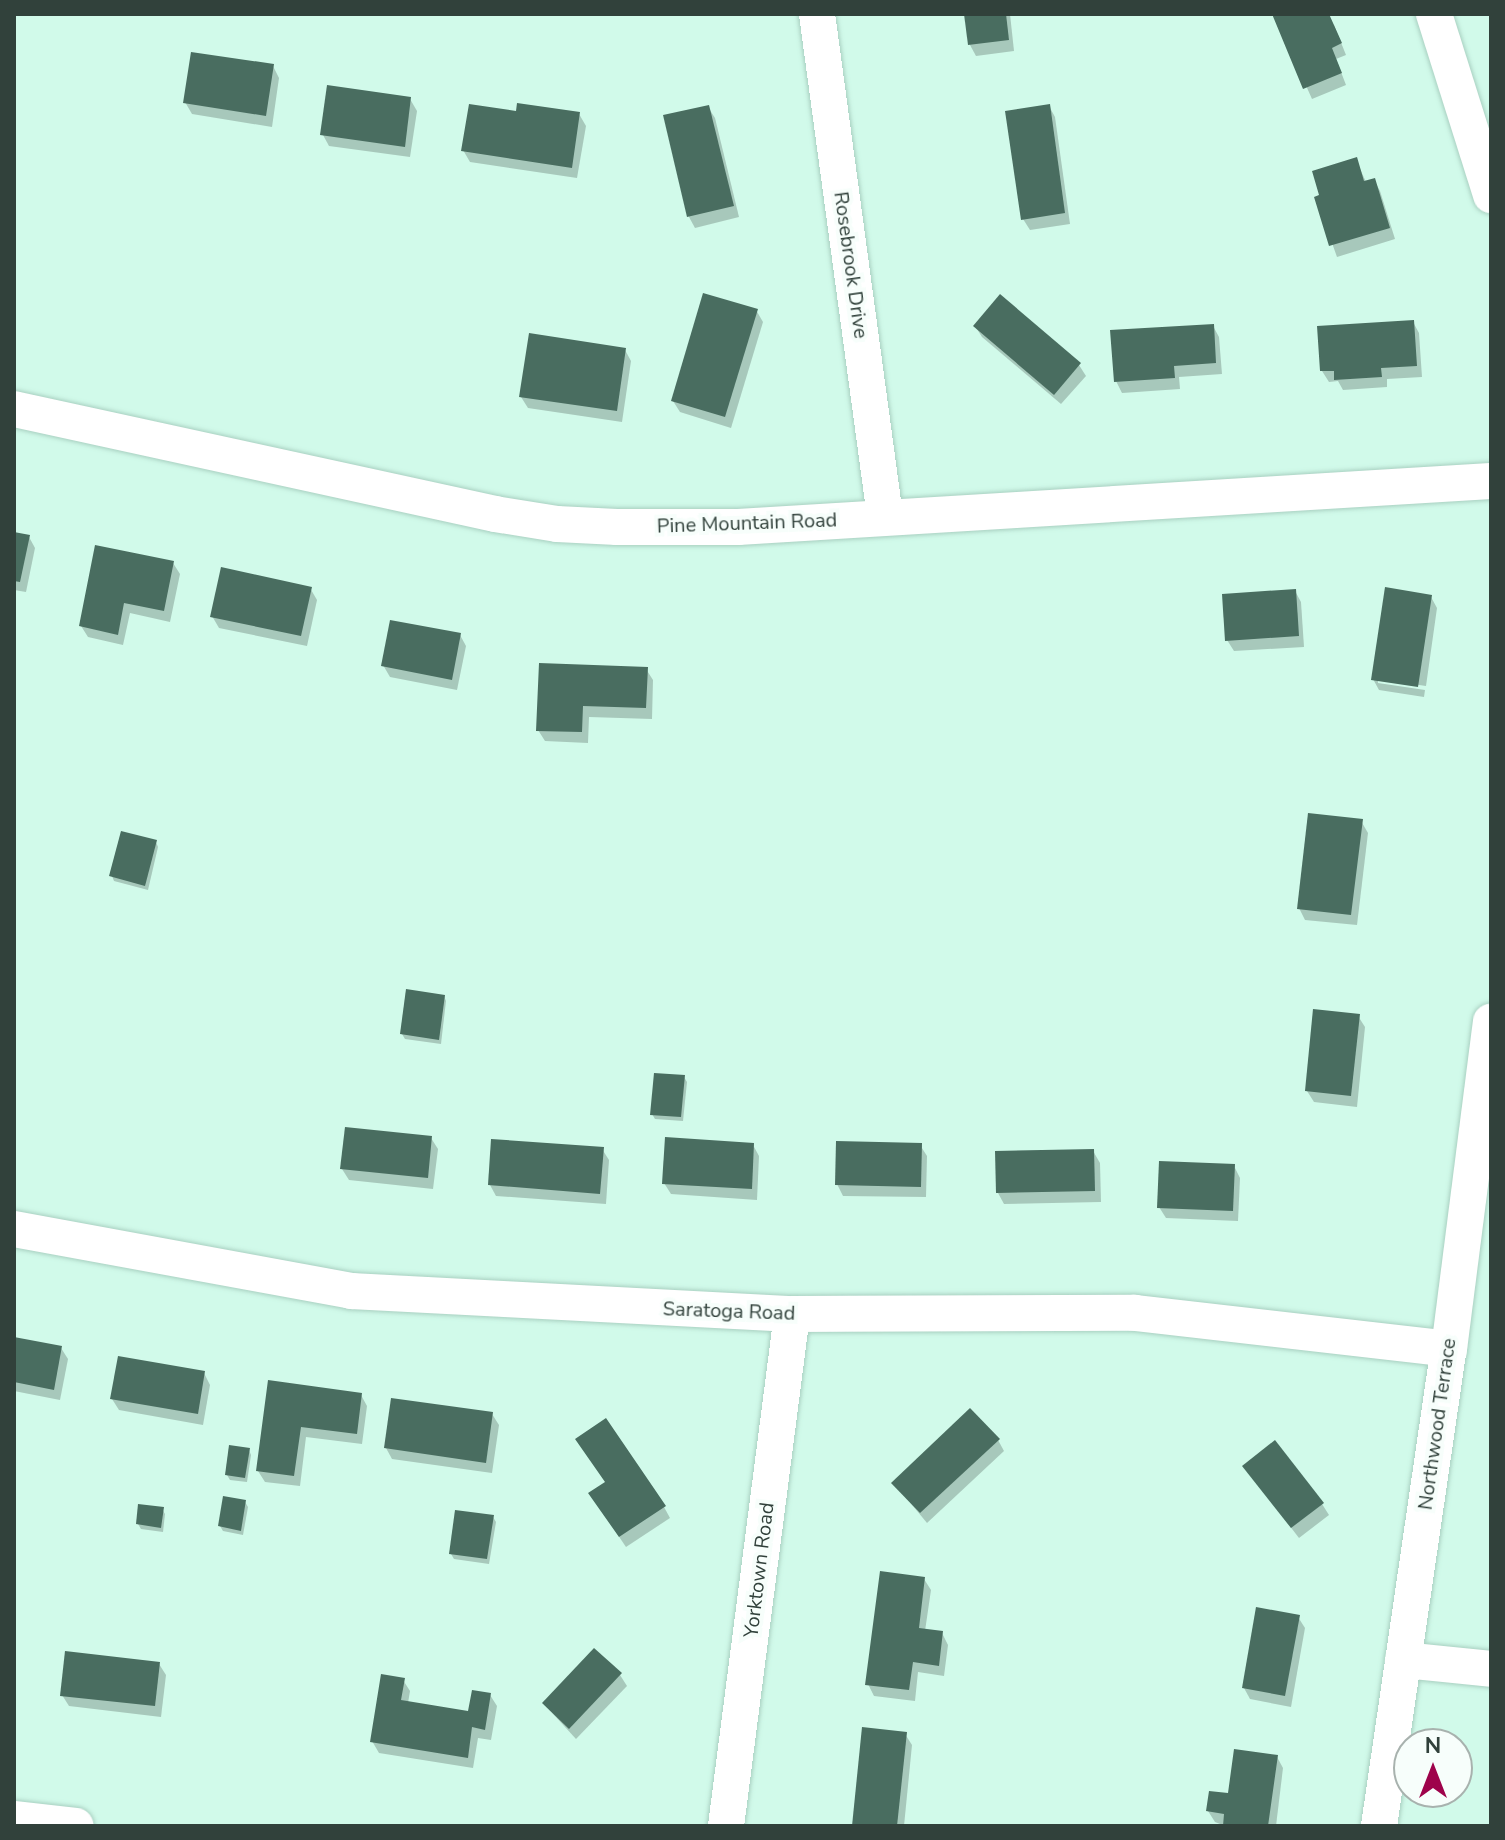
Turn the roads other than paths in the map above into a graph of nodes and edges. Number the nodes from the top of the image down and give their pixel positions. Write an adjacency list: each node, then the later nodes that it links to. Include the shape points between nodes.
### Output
1 (817, 14): 6 (street, Rosebrook Drive)
2 (1434, 14): 3 (street)
3 (1491, 195)
4 (14, 409): 6 (street, Pine Mountain Road, via 557,524 738,527)
5 (1491, 481): 6 (street, Pine Mountain Road)
6 (885, 516)
7 (1491, 1022): 8 (street, Northwood Terrace)
8 (1488, 1076): 11 (street, Northwood Terrace)
9 (14, 1229): 10 (street, Saratoga Road, via 351,1291)
10 (792, 1314): 11 (street, Saratoga Road, via 1135,1313); 16 (street, Yorktown Road)
11 (1449, 1349): 12 (street, Northwood Terrace)
12 (1403, 1660): 13 (street); 17 (street, Northwood Terrace)
13 (1491, 1669)
14 (14, 1819): 15 (street)
15 (76, 1826)
16 (726, 1826)
17 (1379, 1826)

